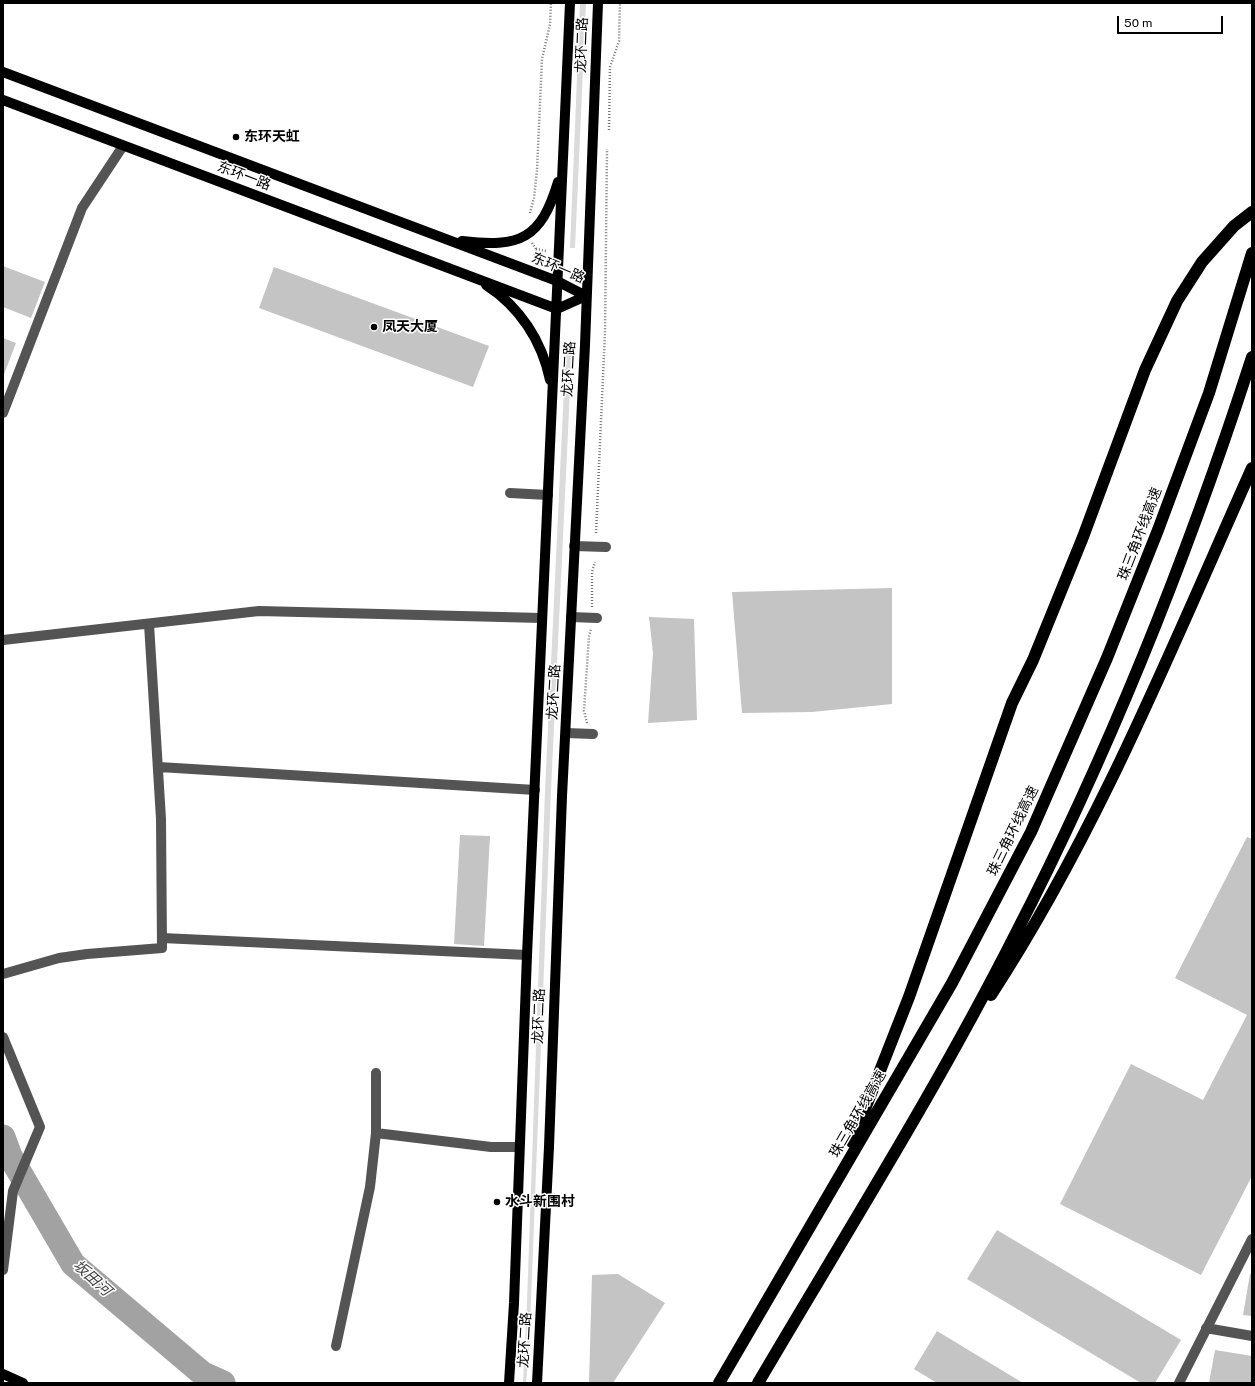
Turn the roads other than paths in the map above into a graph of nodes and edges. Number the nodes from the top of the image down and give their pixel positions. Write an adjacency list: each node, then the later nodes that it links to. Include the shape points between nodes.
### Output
1 (570, 3): 6 (main road, 龙环二路)
2 (598, 3): 12 (main road, 龙环二路)
3 (3, 72): 8 (main road, 东环一路)
4 (3, 100): 5 (main road, 东环一路)
5 (123, 146): 10 (main road, 东环一路); 16 (street, via 82,208)
6 (563, 160): 8 (main road, via 549,208 536,229 527,236 504,243); 11 (main road, 龙环二路)
7 (1252, 212): 39 (highway, via 1234,226 1202,262 1177,301 1145,370 1083,537 1033,660 1012,703 909,997)
8 (442, 238): 11 (main road, 东环一路)
9 (1252, 253): 39 (highway, 珠三角环线高速, via 1209,393 1158,530 1107,658 1031,832 952,983)
10 (472, 276): 13 (main road, 东环一路); 15 (main road, via 504,300 528,326 547,365)
11 (558, 281): 12 (main road, 东环一路); 13 (main road, 龙环二路)
12 (586, 296): 13 (main road, 东环一路); 20 (main road, 龙环二路)
13 (557, 309): 15 (main road, 龙环二路)
14 (1252, 357): 35 (highway, via 1226,439 1187,544 1085,790 1015,936)
15 (553, 397): 19 (main road, 龙环二路)
16 (3, 413)
17 (1252, 468): 35 (highway, via 1136,726 1072,855 1026,941)
18 (510, 493): 19 (street)
19 (548, 495): 23 (main road, 龙环二路)
20 (574, 546): 21 (street); 22 (main road, 龙环二路)
21 (606, 547)
22 (571, 617): 24 (street); 27 (main road, 龙环二路)
23 (542, 618): 25 (street, via 259,611); 30 (main road, 龙环二路)
24 (594, 618)
25 (149, 624): 26 (street); 29 (street)
26 (3, 640)
27 (566, 733): 28 (street); 49 (main road, 龙环二路)
28 (593, 734)
29 (159, 767): 30 (street); 31 (street, via 162,819)
30 (535, 790): 32 (main road, 龙环二路)
31 (162, 938): 32 (street); 33 (street, via 162,948 59,958)
32 (527, 954): 38 (main road, 龙环二路)
33 (3, 974)
34 (3, 1037): 42 (street, via 40,1128 13,1191)
35 (943, 1069): 51 (highway)
36 (376, 1073): 37 (street)
37 (376, 1133): 38 (street, via 491,1147); 45 (street, via 370,1187)
38 (519, 1147): 48 (main road, 龙环二路, via 514,1303)
39 (836, 1180): 50 (highway, 珠三角环线高速)
40 (1252, 1239): 41 (street)
41 (1249, 1253): 43 (street)
42 (3, 1270)
43 (1206, 1328): 44 (street); 52 (street)
44 (1252, 1336)
45 (336, 1346)
46 (3, 1374): 47 (main road)
47 (23, 1383)
48 (508, 1383)
49 (537, 1383)
50 (719, 1383)
51 (758, 1383)
52 (1178, 1383)

